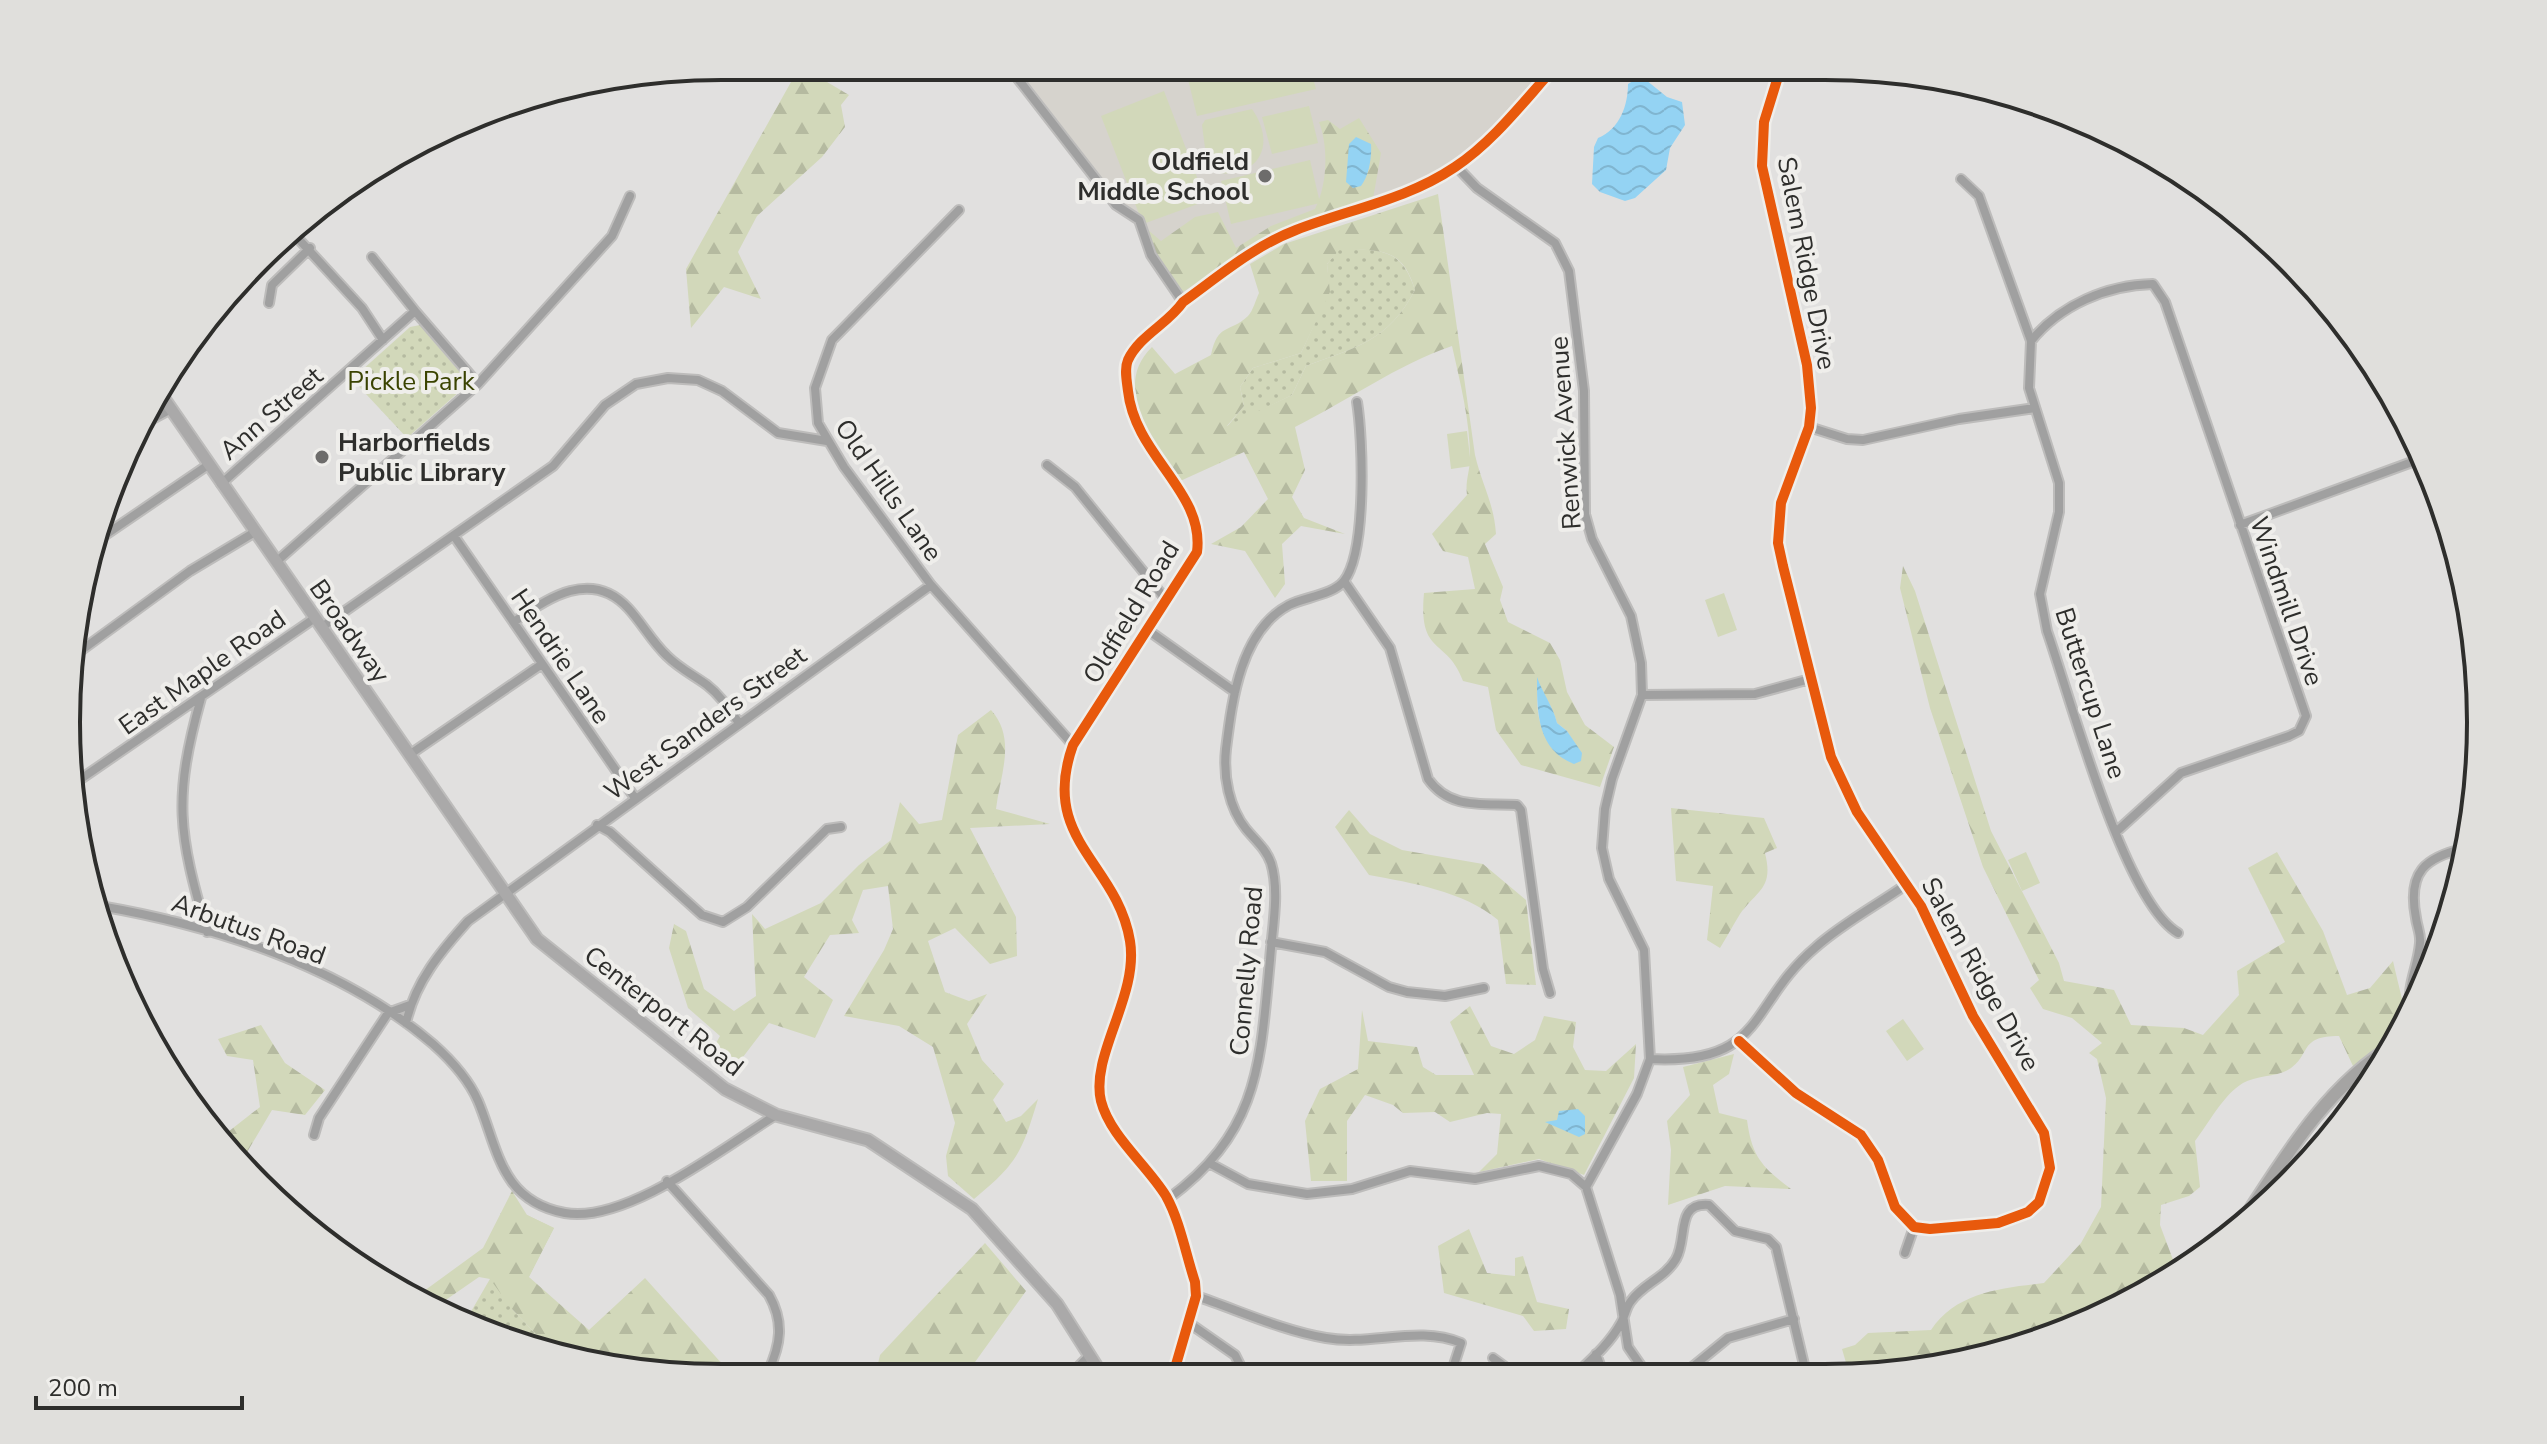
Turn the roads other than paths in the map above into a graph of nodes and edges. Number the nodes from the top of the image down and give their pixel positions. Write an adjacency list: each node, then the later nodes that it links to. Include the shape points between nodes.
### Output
1 (1019, 80): 11 (street, via 1116,205 1139,220 1151,255)
2 (1543, 80): 4 (street, Oldfield Road)
3 (1777, 80): 22 (street, Salem Ridge Drive, via 1764,122 1762,166 1807,365)
4 (1456, 166): 11 (street, Oldfield Road, via 1396,199 1270,241); 43 (street, Renwick Avenue, via 1477,188 1555,243 1569,271 1584,391 1585,514 1631,616)
5 (1961, 179): 15 (street, Buttercup Lane, via 1979,196)
6 (630, 196): 16 (street, via 612,236)
7 (959, 210): 23 (street, Old Hills Lane, via 832,340 815,388 818,423)
8 (299, 239): 9 (street)
9 (310, 248): 12 (street, via 272,285); 14 (street)
10 (372, 257): 13 (street)
11 (1183, 302): 35 (street, Oldfield Road, via 1127,362 1129,400 1138,430 1188,504 1199,535 1197,552)
12 (269, 303)
13 (415, 311): 14 (street, Ann Street); 16 (street)
14 (383, 340): 27 (street, Ann Street)
15 (2031, 341): 19 (street, Buttercup Lane, via 2028,373); 28 (street, Windmill Drive, via 2046,322 2076,303 2136,284 2153,284 2165,302)
16 (478, 384): 32 (street)
17 (166, 401): 20 (main road, Broadway)
18 (1357, 402): 33 (street, via 1363,459 1356,548)
19 (2035, 408): 22 (street, via 1863,440); 52 (street, Buttercup Lane, via 2055,464 2061,500 2042,577 2042,610)
20 (171, 409): 21 (street); 25 (main road, Broadway)
21 (158, 416)
22 (1809, 427): 41 (street, Salem Ridge Drive, via 1781,503 1778,543)
23 (827, 441): 31 (street, East Maple Road, via 778,433 722,391 698,380 652,379 605,405 553,466); 34 (street, Old Hills Lane)
24 (2412, 462): 28 (street)
25 (208, 465): 27 (main road, Broadway); 29 (street)
26 (1047, 465): 35 (street, via 1075,487)
27 (221, 484): 30 (main road, Broadway)
28 (2240, 525): 52 (street, Windmill Drive, via 2306,716 2304,724 2289,736 2181,773)
29 (109, 532)
30 (255, 532): 32 (main road, Broadway); 39 (street, via 190,571)
31 (454, 536): 36 (street, East Maple Road); 37 (street, Hendrie Lane)
32 (276, 562): 36 (main road, Broadway)
33 (1344, 581): 42 (street, Connelly Road, via 1277,613 1248,653); 62 (street, via 1390,648 1428,779 1439,794 1453,801 1517,805 1521,810)
34 (931, 585): 45 (street, West Sanders Street); 46 (street, Old Hills Lane)
35 (1167, 601): 38 (street, Oldfield Road)
36 (318, 622): 44 (street, East Maple Road); 47 (main road, Broadway)
37 (514, 622): 40 (street, Hendrie Lane); 45 (street, via 566,591 598,589 612,595 671,660 716,694)
38 (1149, 631): 42 (street); 46 (street, Oldfield Road)
39 (84, 648)
40 (542, 664): 47 (street); 49 (street, Hendrie Lane)
41 (1810, 679): 43 (street, via 1755,694); 54 (street, Salem Ridge Drive, via 1843,786)
42 (1235, 692): 59 (street, Connelly Road, via 1225,768 1232,804 1270,861)
43 (1642, 695): 67 (street, Renwick Avenue, via 1612,779 1602,848 1609,879 1644,950)
44 (201, 697): 48 (street, East Maple Road); 57 (street, via 184,757 180,804 183,840)
45 (739, 723): 49 (street, West Sanders Street)
46 (1073, 745): 75 (street, Oldfield Road, via 1065,766 1064,807 1127,925 1131,948 1127,993 1102,1064 1100,1097 1110,1122)
47 (409, 755): 55 (main road, Broadway)
48 (82, 778)
49 (635, 798): 50 (street, West Sanders Street)
50 (597, 825): 51 (street, via 702,915 723,922 747,907 827,829); 55 (street, West Sanders Street)
51 (841, 827)
52 (2116, 832): 58 (street, Buttercup Lane, via 2164,926)
53 (2454, 851): 61 (street, via 2428,860 2420,872 2415,897 2420,943)
54 (1907, 884): 66 (street, via 1817,946); 76 (street, Salem Ridge Drive, via 1933,927 1973,1016 2037,1118 2050,1168 2039,1202 2013,1220)
55 (504, 893): 63 (street, West Sanders Street, via 447,945); 69 (main road, Centerport Road, via 537,939 725,1089)
56 (109, 910): 57 (street, Arbutus Road)
57 (207, 932): 64 (street, Arbutus Road, via 304,966)
58 (2178, 933)
59 (1271, 942): 60 (street, via 1325,952 1407,992 1445,996); 71 (street, Connelly Road, via 1259,1069 1244,1108)
60 (1484, 988)
61 (2408, 989)
62 (1550, 993)
63 (410, 1005): 64 (street); 65 (street, West Sanders Street)
64 (388, 1013): 65 (street, Arbutus Road); 70 (street, via 319,1118)
65 (406, 1023): 72 (street, Arbutus Road, via 470,1086 506,1175 547,1208 586,1214 612,1210)
66 (1739, 1041): 67 (street, via 1692,1058); 76 (street, via 1812,1106 1861,1135 1878,1160 1895,1207)
67 (1650, 1059): 73 (street, Renwick Avenue, via 1637,1094)
68 (2368, 1064): 74 (main road, via 2318,1114)
69 (776, 1115): 72 (street, Arbutus Road); 83 (main road, Centerport Road, via 868,1140 972,1209 1057,1304)
70 (314, 1135)
71 (1211, 1164): 73 (street, via 1235,1179 1287,1193 1330,1193 1410,1171 1475,1179 1539,1166 1571,1174); 75 (street, Connelly Road)
72 (667, 1181): 85 (street, via 769,1295 777,1310 779,1340)
73 (1586, 1187): 80 (street, via 1620,1295)
74 (2267, 1187)
75 (1168, 1199): 78 (street, Oldfield Road)
76 (1914, 1227): 77 (street)
77 (1905, 1253)
78 (1196, 1296): 81 (street, Oldfield Road); 90 (street, via 1324,1338 1435,1336 1461,1343)
79 (1794, 1319): 80 (street, via 1776,1247 1768,1239 1735,1231 1709,1205 1698,1204 1685,1217 1682,1243 1670,1268 1631,1300); 95 (street, via 1741,1332); 96 (street)
80 (1622, 1321): 82 (street); 94 (street, via 1628,1347)
81 (1189, 1323): 88 (street, Oldfield Road); 89 (street, via 1224,1345)
82 (1596, 1354): 92 (street); 93 (street)
83 (1090, 1355): 86 (street); 87 (main road, Centerport Road)
84 (1493, 1358): 91 (street)
85 (771, 1364)
86 (1081, 1364)
87 (1095, 1364)
88 (1176, 1364)
89 (1240, 1364)
90 (1454, 1364)
91 (1501, 1364)
92 (1586, 1364)
93 (1600, 1364)
94 (1640, 1364)
95 (1697, 1364)
96 (1804, 1364)

